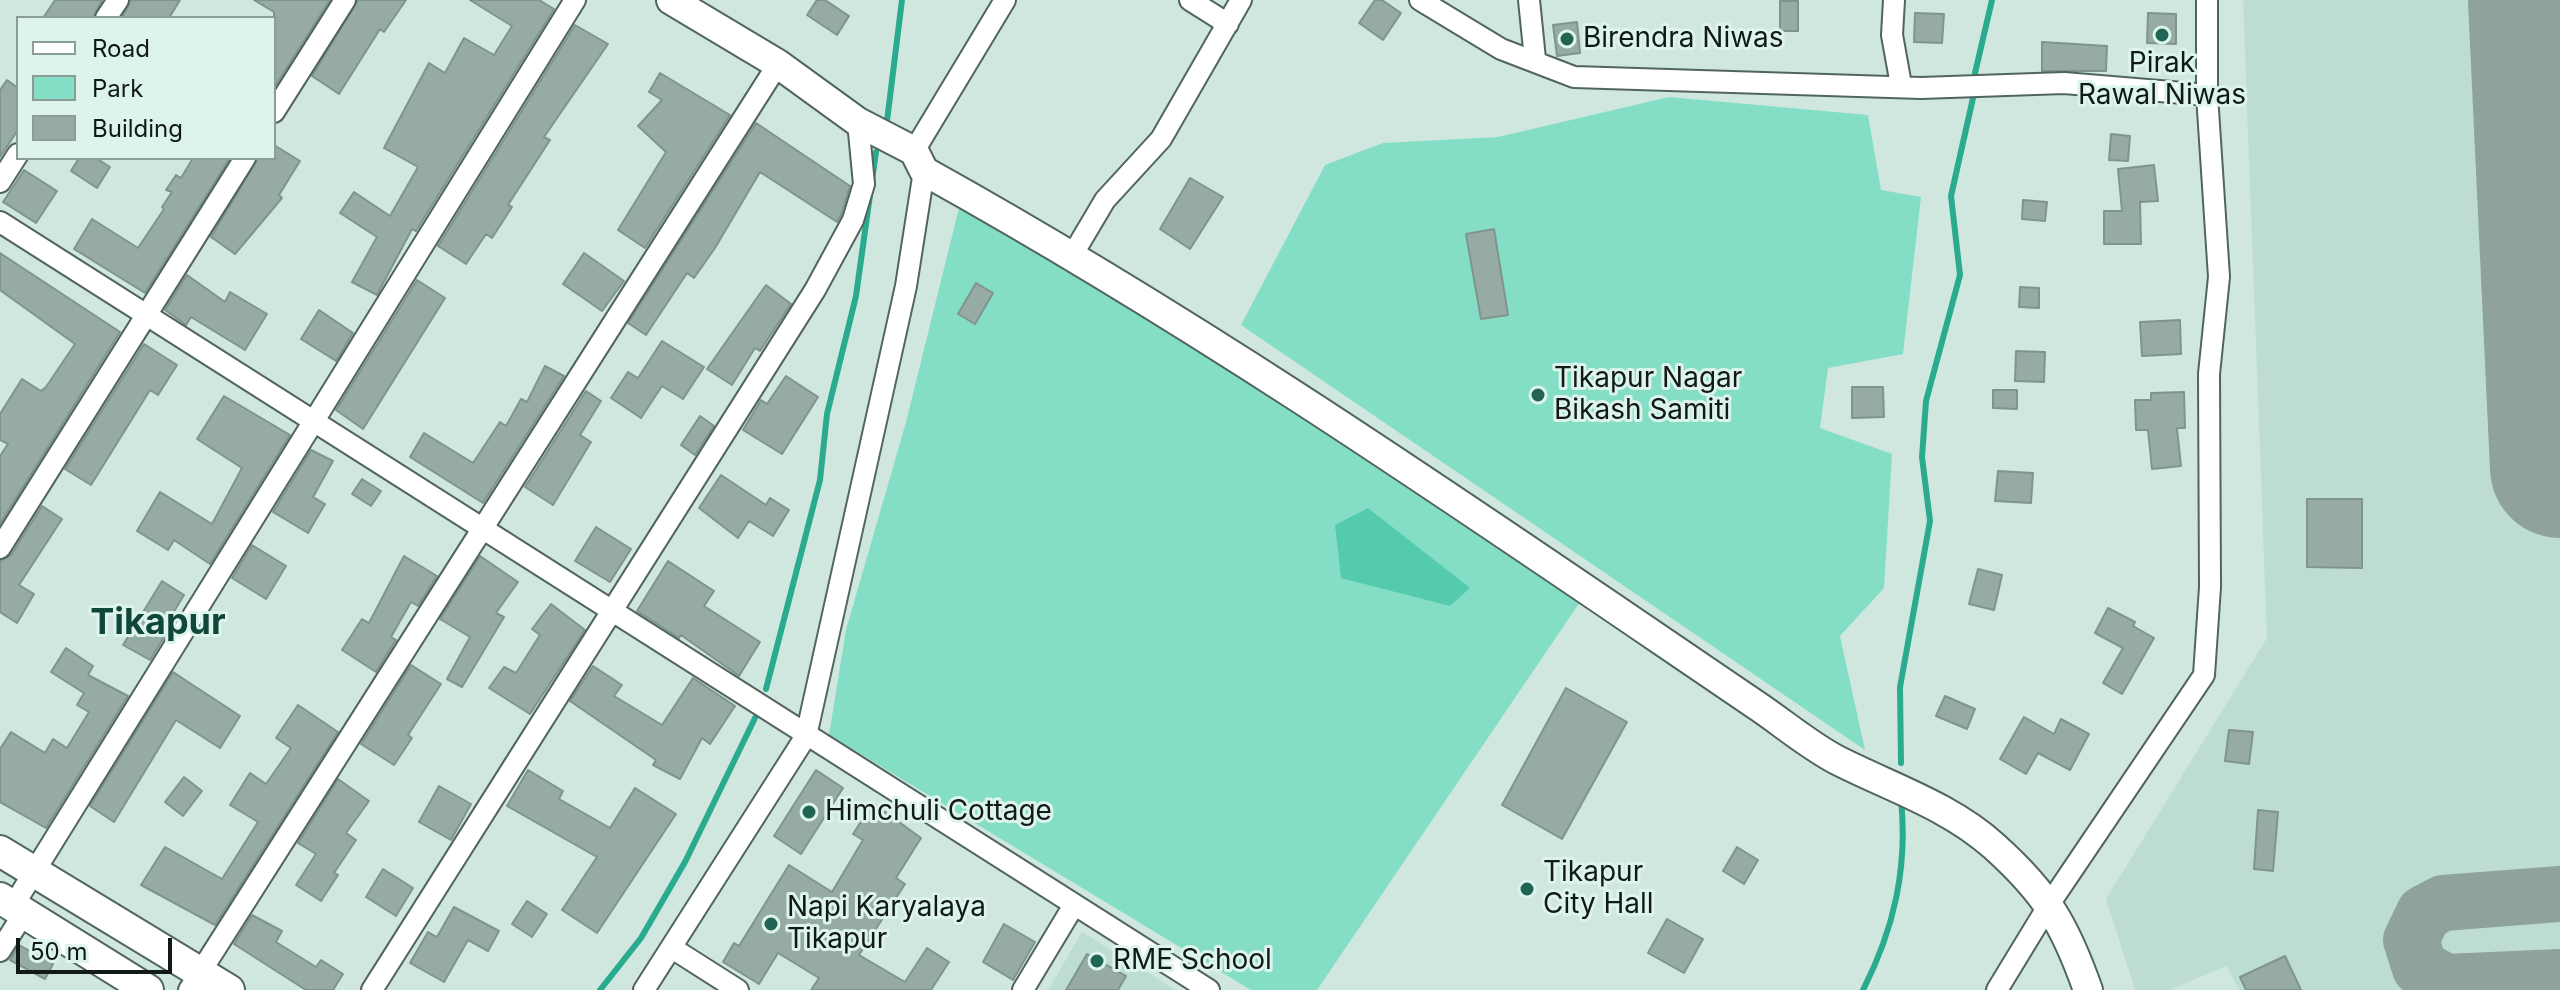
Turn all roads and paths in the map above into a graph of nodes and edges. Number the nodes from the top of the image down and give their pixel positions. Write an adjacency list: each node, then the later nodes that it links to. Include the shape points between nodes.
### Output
1 (345, 0): 16 (street)
2 (575, 0): 25 (street)
3 (671, 0): 13 (street)
4 (1005, 0): 20 (street)
5 (1190, 0): 11 (street)
6 (1241, 0): 11 (street)
7 (1420, 0): 12 (street, via 1501,49)
8 (1529, 0): 12 (street)
9 (1894, 0): 14 (street, via 1892,35)
10 (2207, 0): 15 (street)
11 (1228, 24): 23 (street, via 1161,139 1105,200)
12 (1535, 59): 14 (street, via 1574,77)
13 (778, 64): 17 (street); 26 (street)
14 (1901, 85): 15 (street, via 2064,83)
15 (2207, 95): 32 (street, via 2219,277 2209,374 2210,587 2204,675)
16 (276, 109)
17 (858, 122): 20 (street); 28 (street, via 864,184 853,220 815,290)
18 (16, 157): 21 (street)
19 (244, 160): 24 (street)
20 (919, 161): 23 (street); 29 (street, via 906,286)
21 (0, 182)
22 (0, 222): 24 (street)
23 (1073, 254): 32 (street, via 1365,438 1835,759 1953,815 1994,846)
24 (145, 315): 25 (street); 27 (street)
25 (313, 422): 26 (street); 31 (street)
26 (483, 528): 28 (street); 37 (street)
27 (0, 548)
28 (611, 612): 29 (street); 40 (street)
29 (806, 736): 33 (street); 35 (street)
30 (0, 851): 31 (main road)
31 (34, 873): 34 (street); 37 (main road)
32 (2050, 903): 45 (street); 46 (street)
33 (1074, 905): 43 (street); 44 (street)
34 (13, 906): 36 (street); 38 (main road)
35 (672, 948): 41 (street); 42 (street)
36 (0, 951)
37 (195, 981): 39 (main road)
38 (148, 990)
39 (229, 990)
40 (372, 990)
41 (644, 990)
42 (738, 990)
43 (1023, 990)
44 (1209, 990)
45 (1997, 990)
46 (2088, 990)

